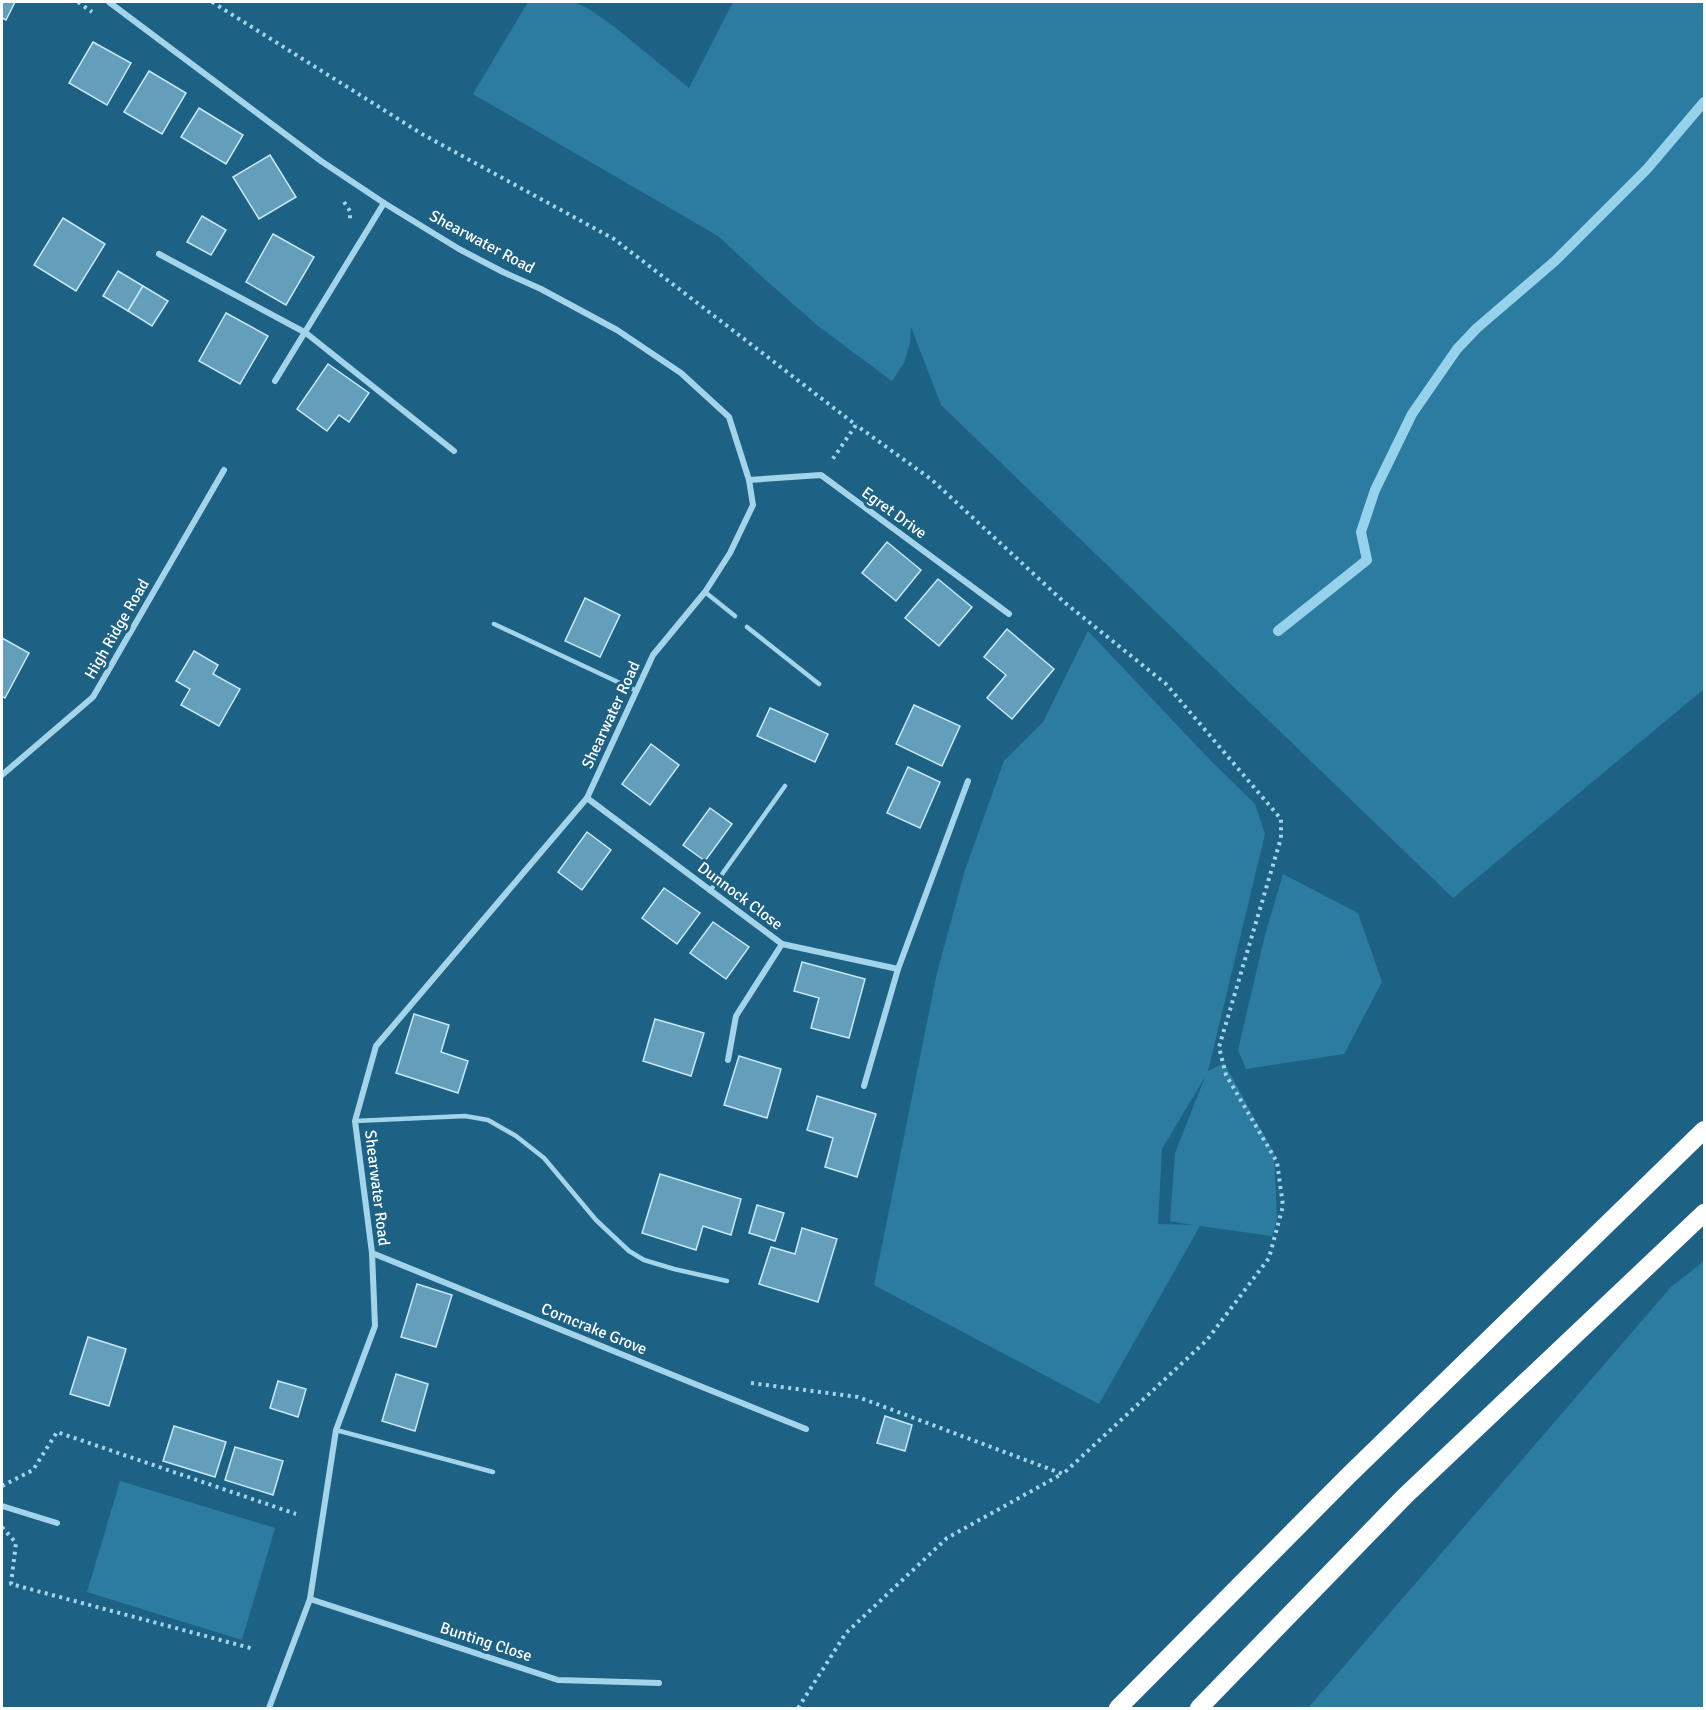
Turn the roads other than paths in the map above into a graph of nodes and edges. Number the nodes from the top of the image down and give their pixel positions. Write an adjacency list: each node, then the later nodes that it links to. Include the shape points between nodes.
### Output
1 (109, 2): 2 (street, Shearwater Road, via 321,161)
2 (384, 203): 4 (street); 8 (street, Shearwater Road, via 459,249 617,330 681,373 729,417)
3 (159, 254): 4 (street)
4 (306, 333): 5 (street); 6 (street)
5 (275, 381)
6 (454, 451)
7 (224, 470): 16 (street, High Ridge Road, via 93,697)
8 (749, 480): 9 (street, Shearwater Road, via 753,505 730,553); 10 (street, Egret Drive, via 821,476)
9 (705, 592): 11 (lane); 15 (street, Shearwater Road, via 653,655)
10 (1009, 614)
11 (735, 616)
12 (494, 624): 15 (lane)
13 (747, 627): 14 (lane)
14 (819, 684)
15 (636, 691): 19 (street, Shearwater Road)
16 (2, 775)
17 (968, 781): 22 (street)
18 (785, 786): 20 (lane)
19 (587, 798): 20 (street, Dunnock Close); 25 (street, Shearwater Road, via 376,1046)
20 (710, 891): 21 (street, Dunnock Close)
21 (782, 944): 22 (street, Dunnock Close); 23 (street, via 736,1016)
22 (898, 969): 24 (street)
23 (728, 1060)
24 (864, 1086)
25 (355, 1121): 28 (street, Shearwater Road); 29 (lane, via 465,1116 488,1120 544,1158 596,1220 629,1251 644,1260)
26 (1704, 1130): 38 (highway, via 1348,1476)
27 (1704, 1213): 39 (highway, via 1405,1496)
28 (372, 1253): 30 (street, Corncrake Grove); 31 (street, Shearwater Road, via 375,1326)
29 (727, 1281)
30 (806, 1429)
31 (336, 1430): 32 (lane); 35 (street, Shearwater Road)
32 (493, 1472)
33 (2, 1506): 34 (street)
34 (57, 1523)
35 (310, 1599): 36 (street, Bunting Close, via 558,1680); 37 (street, Shearwater Road)
36 (659, 1683)
37 (269, 1708)
38 (1119, 1708)
39 (1199, 1708)

